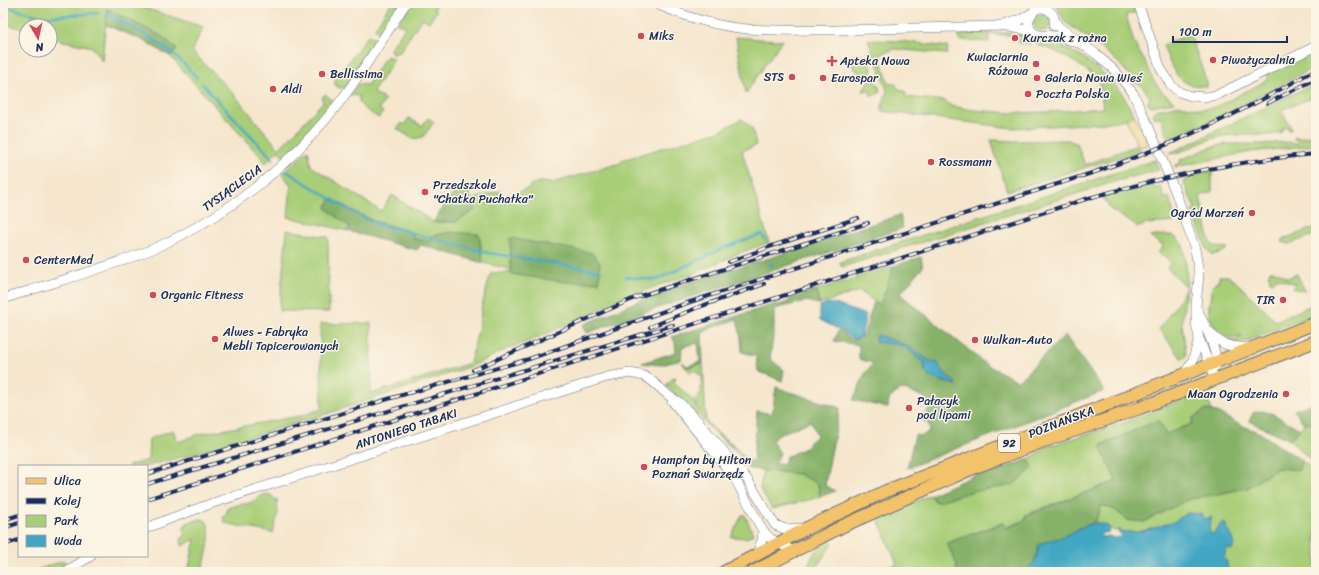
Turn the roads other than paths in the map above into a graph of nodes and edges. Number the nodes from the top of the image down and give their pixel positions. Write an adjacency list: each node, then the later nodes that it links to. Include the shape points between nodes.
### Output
1 (406, 3): 12 (street, TYSIĄCLECIA, via 349,89 322,123 287,160 242,198 205,222 153,248)
2 (654, 3): 7 (street, via 699,20 746,29)
3 (1041, 3): 5 (street)
4 (1138, 3): 11 (street, via 1161,69 1171,85 1183,94 1212,97)
5 (1032, 12): 6 (street, via 1043,8); 7 (street, via 1022,19); 8 (street, via 1028,22)
6 (1052, 12): 9 (street, via 1053,30); 10 (street, via 1059,27)
7 (998, 26): 8 (street)
8 (1033, 32): 9 (street)
9 (1045, 35): 10 (street)
10 (1081, 44): 13 (street, via 1104,60 1126,83 1148,125 1195,249 1200,274)
11 (1316, 46)
12 (3, 299)
13 (1196, 306): 15 (street); 16 (street)
14 (1316, 323): 18 (main road, POZNAŃSKA / 92)
15 (1204, 325): 18 (street, via 1217,341 1226,345 1237,348); 19 (street)
16 (1199, 338): 19 (street); 20 (street)
17 (1316, 341): 21 (main road, POZNAŃSKA / 92)
18 (1254, 347): 19 (main road, POZNAŃSKA / 92)
19 (1213, 363): 20 (main road, POZNAŃSKA / 92); 21 (street)
20 (1186, 373): 24 (main road, POZNAŃSKA / 92, via 886,491)
21 (1215, 380): 28 (main road, POZNAŃSKA / 92, via 973,468 889,504)
22 (669, 396): 23 (street, ANTONIEGO TABAKI, via 692,415 743,475); 25 (street, ANTONIEGO TABAKI, via 644,376 626,373 612,376 213,503); 26 (street, ANTONIEGO TABAKI, via 734,477)
23 (775, 526): 24 (street, via 785,529); 27 (street, ANTONIEGO TABAKI)
24 (809, 527): 27 (main road, POZNAŃSKA / 92)
25 (148, 528)
26 (763, 531): 27 (street, ANTONIEGO TABAKI); 29 (street)
27 (778, 543): 28 (street, ANTONIEGO TABAKI); 29 (main road, POZNAŃSKA / 92)
28 (792, 551): 33 (main road, POZNAŃSKA / 92)
29 (757, 554): 32 (main road, POZNAŃSKA / 92)
30 (89, 557): 31 (street)
31 (65, 572)
32 (724, 572)
33 (753, 572)

